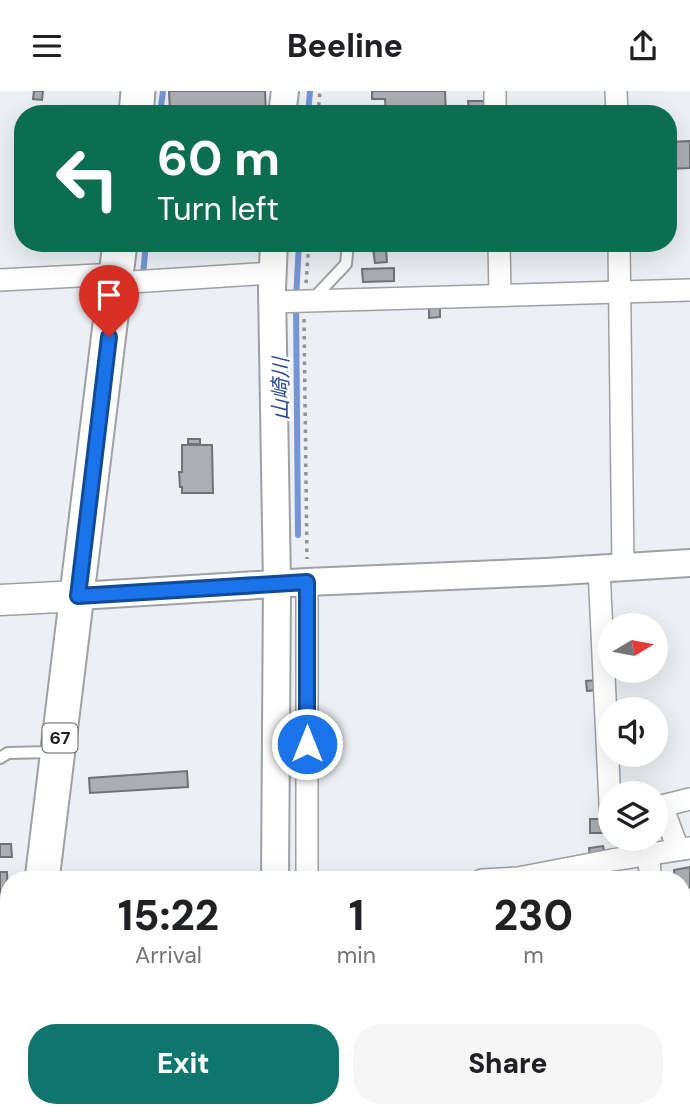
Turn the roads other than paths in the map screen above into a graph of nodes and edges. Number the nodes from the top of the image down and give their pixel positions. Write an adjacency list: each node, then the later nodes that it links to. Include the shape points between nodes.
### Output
1 (274, 252): 6 (street)
2 (347, 252): 11 (lane, via 346,264)
3 (499, 252): 10 (street)
4 (619, 252): 9 (street)
5 (117, 267): 6 (street); 7 (street); 16 (main road, 67)
6 (273, 273): 11 (street)
7 (0, 280)
8 (690, 290): 9 (street)
9 (620, 292): 10 (street); 13 (street)
10 (500, 295): 11 (street)
11 (295, 301): 15 (street)
12 (690, 563): 13 (street)
13 (611, 569): 14 (street); 20 (street)
14 (307, 582): 15 (street); 28 (street)
15 (277, 584): 16 (street); 27 (street)
16 (78, 596): 17 (main road); 18 (main road, 67)
17 (0, 600)
18 (59, 751): 19 (lane); 26 (main road, 67)
19 (3, 753)
20 (611, 781)
21 (690, 799): 22 (street, via 662,806)
22 (684, 848): 24 (street)
23 (612, 851): 25 (street)
24 (648, 854): 25 (street); 30 (street)
25 (612, 860): 29 (street)
26 (43, 871)
27 (275, 871)
28 (307, 871)
29 (555, 871)
30 (650, 871)

